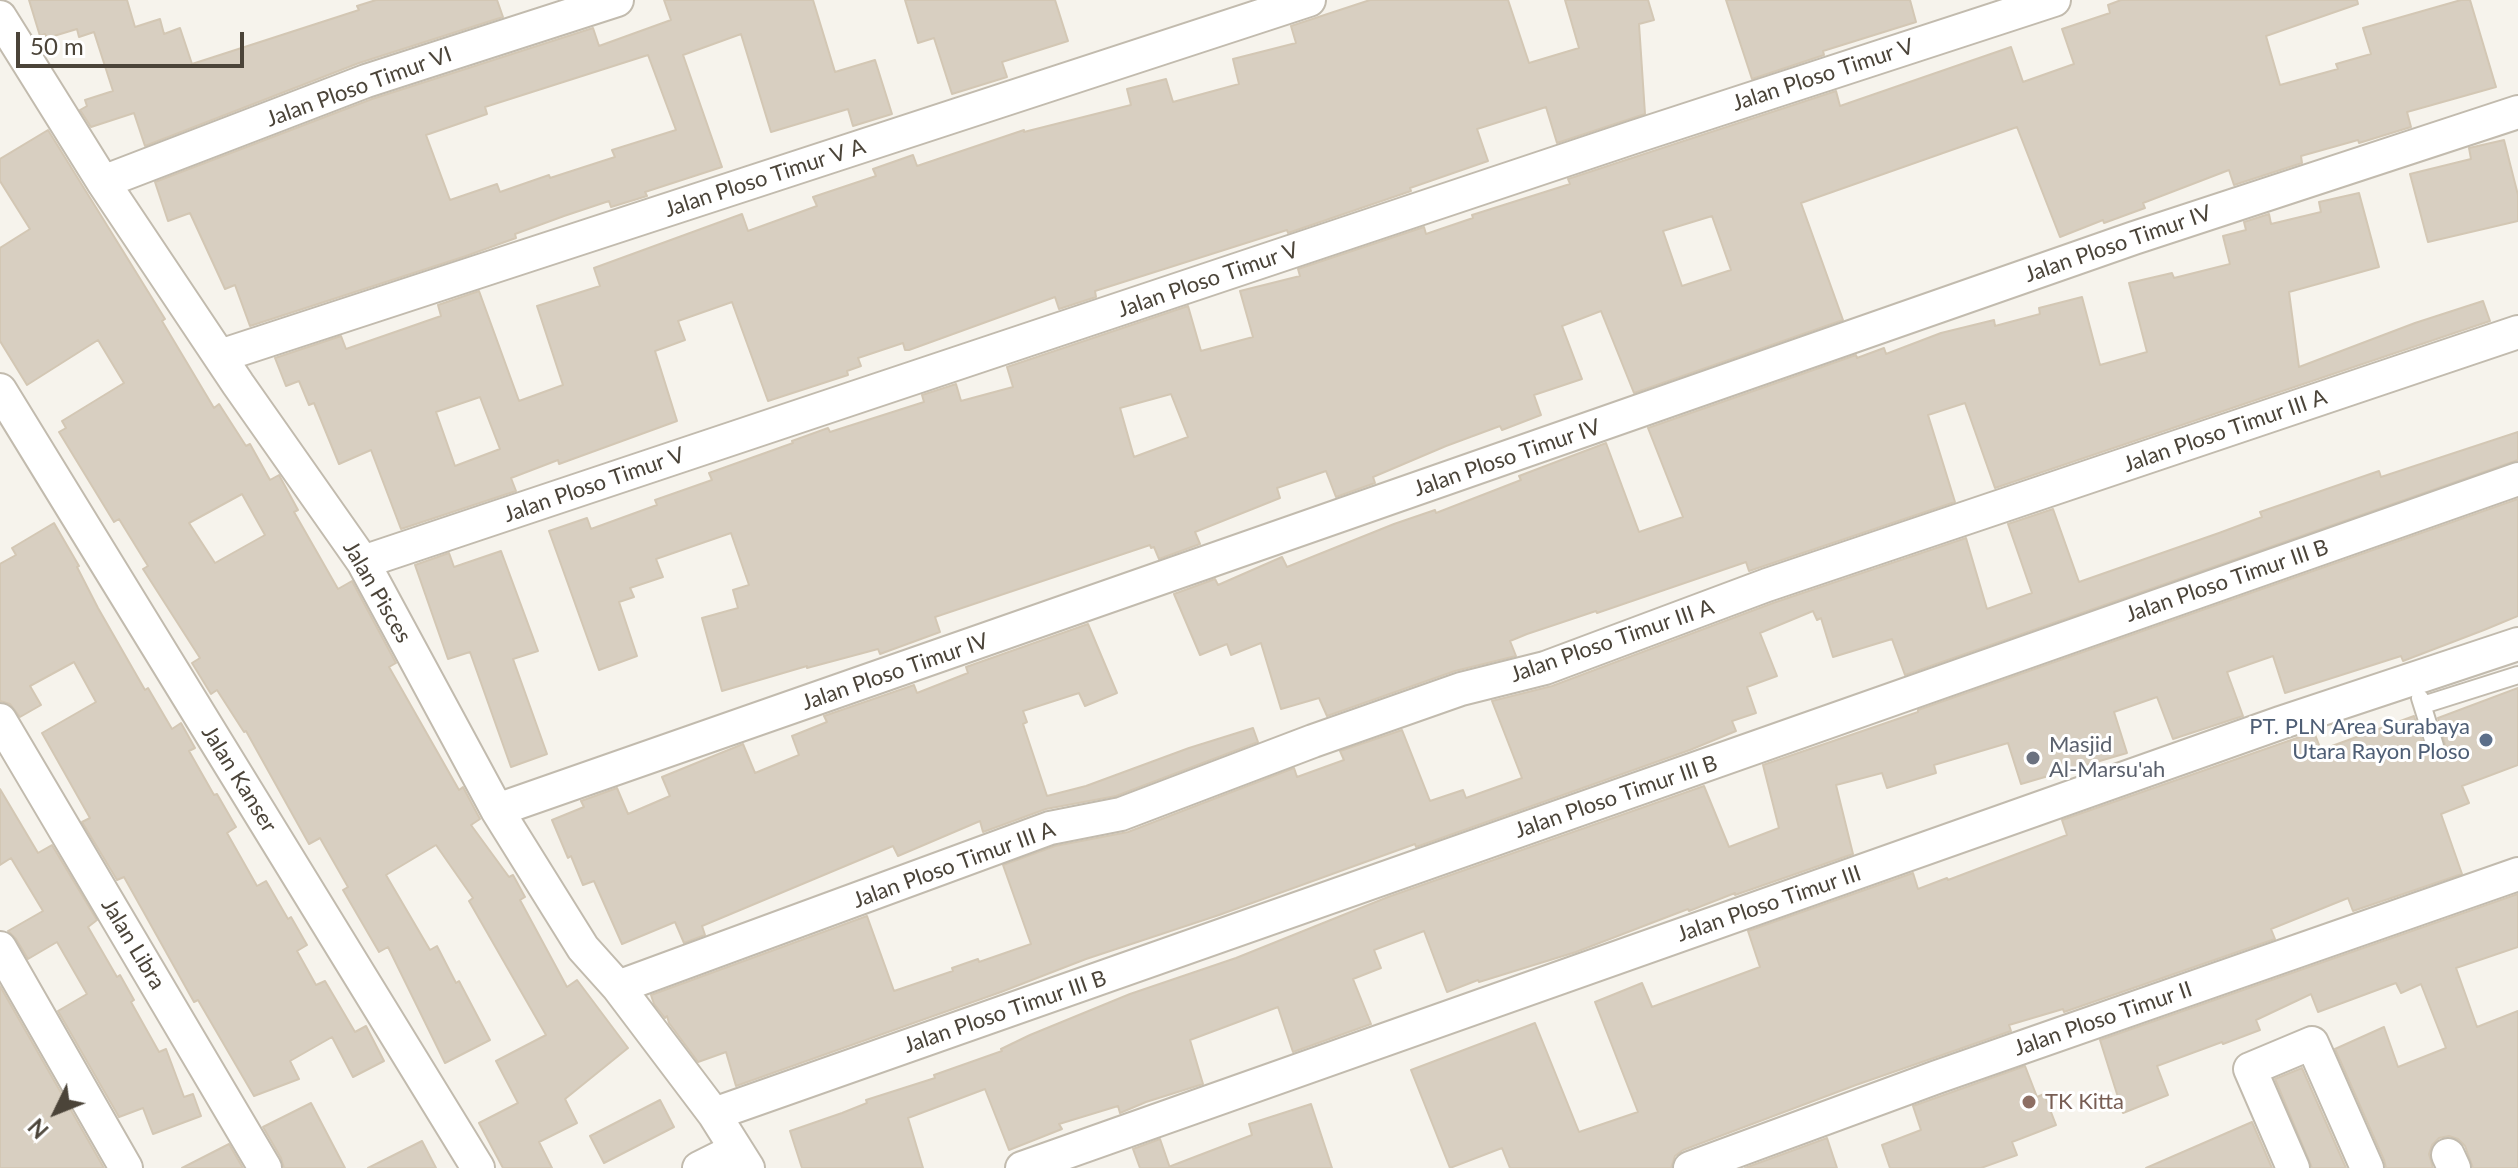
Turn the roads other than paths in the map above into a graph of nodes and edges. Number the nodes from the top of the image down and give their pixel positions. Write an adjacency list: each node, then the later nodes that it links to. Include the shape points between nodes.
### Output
1 (617, 0): 6 (street, Jalan Ploso Timur VI, via 366,81)
2 (1309, 0): 8 (street, Jalan Ploso Timur V A)
3 (2054, 0): 11 (street, Jalan Ploso Timur V)
4 (0, 17): 6 (street, Jalan Pisces)
5 (2518, 112): 17 (street, Jalan Ploso Timur IV, via 2134,238)
6 (103, 182): 8 (street, Jalan Pisces)
7 (2518, 332): 20 (street, Jalan Ploso Timur III A, via 1767,585 1545,668 1461,689 1121,814 1050,828)
8 (220, 356): 11 (street, Jalan Pisces)
9 (0, 390): 25 (street, Jalan Kanser)
10 (2518, 479): 21 (street, Jalan Ploso Timur III B)
11 (363, 562): 17 (street, Jalan Pisces)
12 (2518, 644): 14 (street, Jalan Ploso Timur III)
13 (2518, 675): 14 (lane)
14 (2418, 692): 16 (lane); 27 (street, Jalan Ploso Timur III, via 2220,744)
15 (0, 720): 24 (street, Jalan Libra)
16 (2435, 746)
17 (497, 810): 20 (street, Jalan Pisces, via 583,948)
18 (2518, 874): 28 (street, Jalan Ploso Timur II)
19 (0, 948): 23 (street)
20 (618, 987): 21 (street, Jalan Pisces)
21 (714, 1114): 22 (street, Jalan Pisces)
22 (742, 1159): 26 (street)
23 (126, 1168)
24 (265, 1168)
25 (478, 1168)
26 (699, 1168)
27 (1022, 1168)
28 (1690, 1168)
29 (2293, 1168): 30 (street, via 2250,1069 2312,1043)
30 (2367, 1168)

